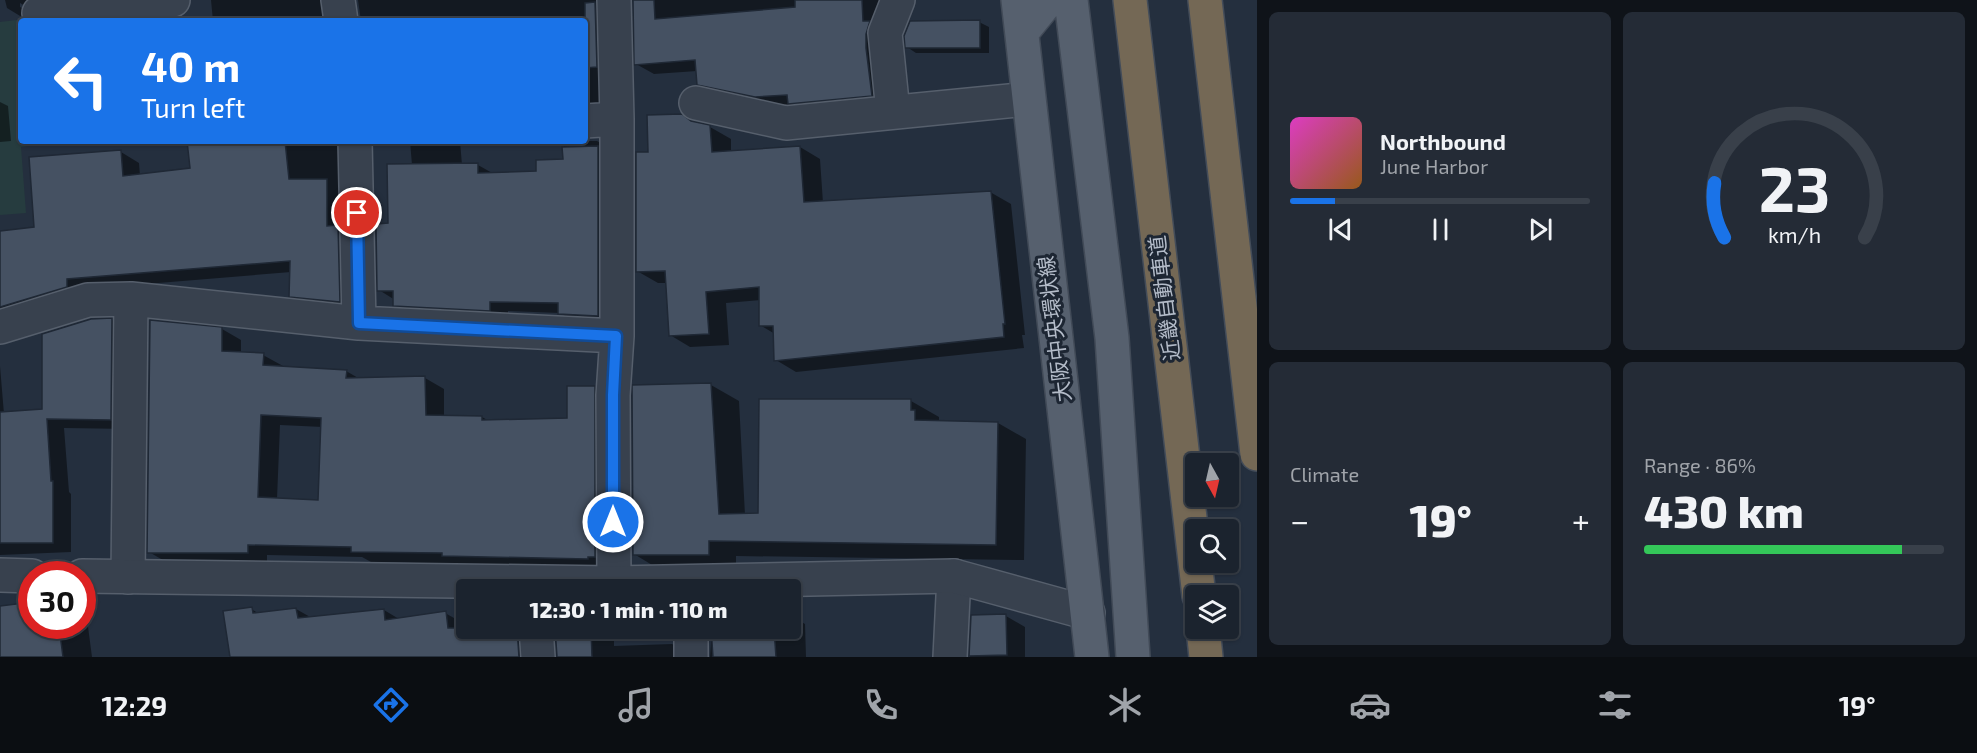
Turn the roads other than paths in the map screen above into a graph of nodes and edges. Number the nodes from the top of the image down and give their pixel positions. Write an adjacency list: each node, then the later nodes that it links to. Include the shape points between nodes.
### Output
1 (173, 0): 10 (street)
2 (338, 0): 11 (street)
3 (614, 0): 16 (street)
4 (898, 0): 15 (street, via 885,33)
5 (1018, 0): 12 (main road, 大阪中央環状線)
6 (1048, 0): 12 (main road)
7 (1071, 0): 40 (main road, via 1112,338)
8 (1130, 0): 31 (highway, 近畿自動車道)
9 (1205, 0): 22 (highway)
10 (39, 13)
11 (341, 18)
12 (1022, 32): 13 (main road, 大阪中央環状線)
13 (1028, 99): 15 (street); 32 (main road, 大阪中央環状線)
14 (696, 103): 15 (street, via 786,123)
15 (892, 112)
16 (601, 120): 21 (street)
17 (355, 144): 19 (street)
18 (131, 299): 19 (street); 20 (street, via 88,300); 27 (street)
19 (359, 323): 21 (street)
20 (0, 327)
21 (616, 336): 28 (street)
22 (1257, 454)
23 (0, 575): 24 (street)
24 (18, 576)
25 (96, 576): 27 (street)
26 (954, 576): 29 (street); 32 (street); 38 (street)
27 (128, 577): 30 (street)
28 (614, 579)
29 (801, 581)
30 (456, 583)
31 (1198, 585)
32 (1088, 613): 39 (main road, 大阪中央環状線)
33 (537, 639): 36 (street)
34 (691, 639): 37 (street)
35 (1204, 639): 41 (highway)
36 (538, 657)
37 (691, 657)
38 (950, 657)
39 (1092, 657)
40 (1133, 657)
41 (1206, 657)

